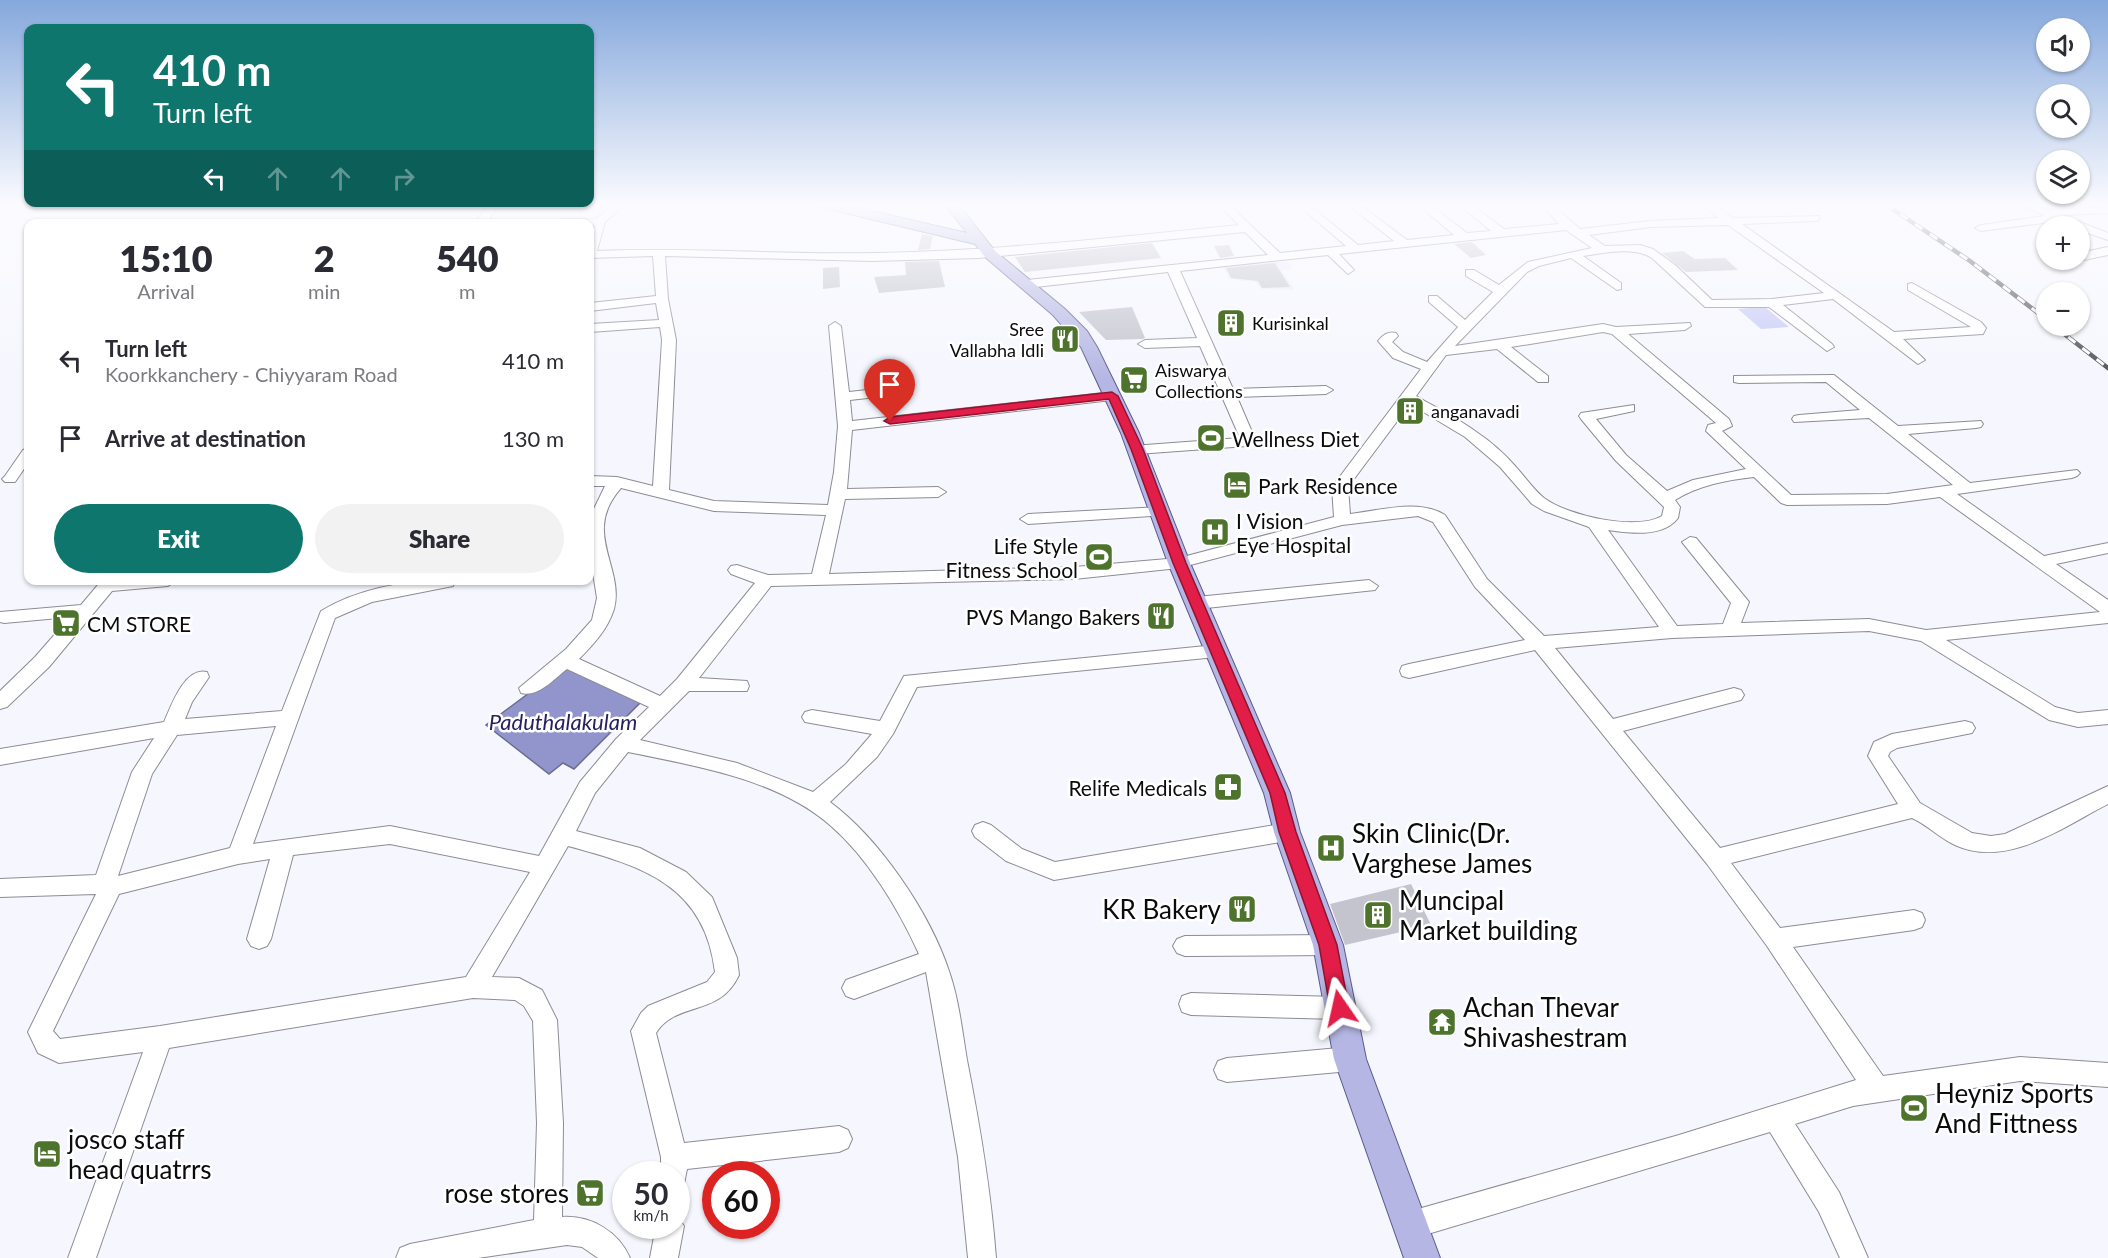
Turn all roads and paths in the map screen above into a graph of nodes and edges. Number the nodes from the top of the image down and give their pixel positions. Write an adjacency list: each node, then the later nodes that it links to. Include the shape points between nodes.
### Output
1 (660, 263): 17 (street)
2 (1000, 263): 12 (main road)
3 (1213, 263): 9 (street)
4 (1341, 263): 10 (street)
5 (1542, 263): 15 (street, via 1526,267)
6 (1585, 263): 13 (street)
7 (1664, 263): 19 (street, via 1704,301)
8 (1788, 263): 16 (street)
9 (1172, 267): 12 (street); 29 (street)
10 (1348, 270)
11 (1470, 273): 15 (street)
12 (1022, 280): 41 (main road, via 1081,334)
13 (1617, 286)
14 (1912, 287): 28 (street, via 1980,328)
15 (1500, 291): 24 (street)
16 (1835, 295): 19 (street); 28 (street)
17 (662, 298): 20 (street); 21 (street)
18 (1433, 299): 24 (street)
19 (1772, 303): 32 (street)
20 (594, 306)
21 (666, 323): 25 (street); 59 (street, via 669,340)
22 (835, 326): 42 (street)
23 (1685, 326): 26 (street)
24 (1465, 327): 33 (street)
25 (594, 328)
26 (1616, 331): 31 (street, via 1603,328); 52 (street, via 1724,422 1725,426 1713,431)
27 (1391, 336): 35 (street, via 1385,341 1388,348 1401,358)
28 (1891, 336): 34 (street)
29 (1207, 342): 30 (street); 40 (street)
30 (1145, 344)
31 (1500, 345): 33 (street); 36 (street)
32 (1827, 347)
33 (1442, 351): 35 (street)
34 (1918, 360)
35 (1429, 367): 43 (street)
36 (1544, 379)
37 (1739, 379): 45 (street, via 1829,378)
38 (1326, 390): 40 (street)
39 (894, 391): 42 (street)
40 (1229, 393): 50 (street, via 1247,432 1248,439 1242,443)
41 (1112, 396): 48 (street); 50 (main road)
42 (842, 397): 48 (street)
43 (1408, 397): 66 (street, via 1340,487); 67 (street, via 1470,434 1505,464 1538,501)
44 (1629, 408): 62 (street, via 1586,416 1621,458)
45 (1873, 413): 46 (street); 49 (street)
46 (1799, 419)
47 (1976, 424): 49 (street)
48 (845, 426): 63 (street)
49 (1895, 431): 58 (street)
50 (1137, 449): 64 (main road)
51 (24, 458): 55 (street)
52 (1758, 472): 61 (street, via 1787,500 1887,499); 62 (street, via 1699,484)
53 (2072, 473): 58 (street)
54 (24, 478): 55 (street)
55 (5, 479)
56 (594, 481): 57 (street)
57 (617, 482): 59 (street); 70 (street, via 599,504)
58 (1966, 488): 61 (street)
59 (661, 492): 63 (street, via 714,506)
60 (938, 492): 63 (street)
61 (1943, 492): 71 (street)
62 (1666, 500): 67 (street, via 1672,507 1670,518 1657,526 1629,528)
63 (837, 502): 74 (street)
64 (1161, 512): 65 (street); 72 (main road)
65 (1028, 519)
66 (1342, 520): 72 (street); 86 (street, via 1418,510 1430,513 1439,519 1480,583)
67 (1595, 523): 84 (street)
68 (1690, 542): 83 (street, via 1740,602)
69 (2108, 549): 71 (street)
70 (594, 562): 88 (street, via 604,574 605,609)
71 (2039, 562): 81 (street)
72 (1179, 563): 74 (street, via 1074,573); 79 (main road)
73 (737, 570): 75 (street)
74 (819, 580): 75 (street)
75 (766, 582): 91 (street)
76 (108, 585): 80 (street)
77 (433, 585): 97 (street, via 357,601 327,615)
78 (1369, 586): 79 (street)
79 (1197, 603): 87 (main road)
80 (87, 610): 82 (street); 95 (street, via 42,662)
81 (2107, 610): 85 (street)
82 (4, 617)
83 (1730, 630): 84 (street); 85 (street, via 1869,625)
84 (1672, 632): 86 (street)
85 (1926, 636): 99 (street, via 2048,712 2067,720)
86 (1539, 643): 89 (street); 101 (street)
87 (1216, 651): 103 (street, via 911,681); 110 (main road, via 1261,750)
88 (567, 661): 93 (street); 96 (street)
89 (1409, 671)
90 (200, 677): 100 (street, via 184,699)
91 (684, 684): 92 (street); 96 (street)
92 (740, 686)
93 (528, 688)
94 (1734, 695): 101 (street)
95 (0, 702)
96 (663, 705): 104 (street)
97 (291, 717): 100 (street); 113 (street)
98 (812, 717): 103 (street)
99 (2108, 717)
100 (171, 728): 105 (street); 116 (street, via 142,772)
101 (1609, 728): 114 (street)
102 (1965, 728): 108 (street, via 1892,741 1881,747 1878,756)
103 (886, 729): 107 (street, via 864,762)
104 (623, 744): 107 (street, via 733,769); 111 (street, via 587,788)
105 (0, 757)
106 (2108, 794): 108 (street, via 1996,845 1962,839 1930,815)
107 (814, 803): 123 (street, via 840,821 890,881)
108 (1913, 809): 114 (street)
109 (983, 831): 110 (street, via 1014,855 1054,871)
110 (1287, 832): 121 (main road)
111 (563, 836): 115 (street); 135 (street, via 632,854 678,879 704,904 725,958 727,975 716,989 663,1010 650,1018 643,1031)
112 (284, 848): 113 (street); 115 (street, via 390,835); 119 (street)
113 (238, 855): 116 (street)
114 (1715, 858): 120 (street)
115 (543, 866): 124 (street)
116 (108, 886): 117 (street); 128 (street, via 40,1032 47,1045 59,1051)
117 (0, 888)
118 (1914, 920): 120 (street)
119 (258, 939)
120 (1775, 939): 132 (street)
121 (1328, 945): 122 (street); 127 (main road)
122 (1185, 946)
123 (933, 959): 125 (street); 144 (street, via 968,1136 979,1204)
124 (473, 987): 128 (street); 138 (street, via 519,989 533,998 544,1020 550,1123)
125 (854, 988)
126 (1191, 1004): 127 (street)
127 (1340, 1008): 129 (main road)
128 (160, 1038): 140 (street)
129 (1350, 1059): 130 (street); 137 (main road)
130 (1227, 1070)
131 (2108, 1075): 132 (street, via 2020,1069)
132 (1877, 1089): 133 (street)
133 (1776, 1117): 137 (street); 146 (street, via 1829,1202)
134 (839, 1139): 136 (street)
135 (673, 1161)
136 (690, 1163)
137 (1411, 1225): 145 (main road)
138 (548, 1232): 141 (street); 142 (street, via 579,1231 610,1247)
139 (668, 1239): 143 (street)
140 (82, 1258)
141 (410, 1258)
142 (616, 1258)
143 (664, 1258)
144 (982, 1258)
145 (1422, 1258)
146 (1854, 1258)

